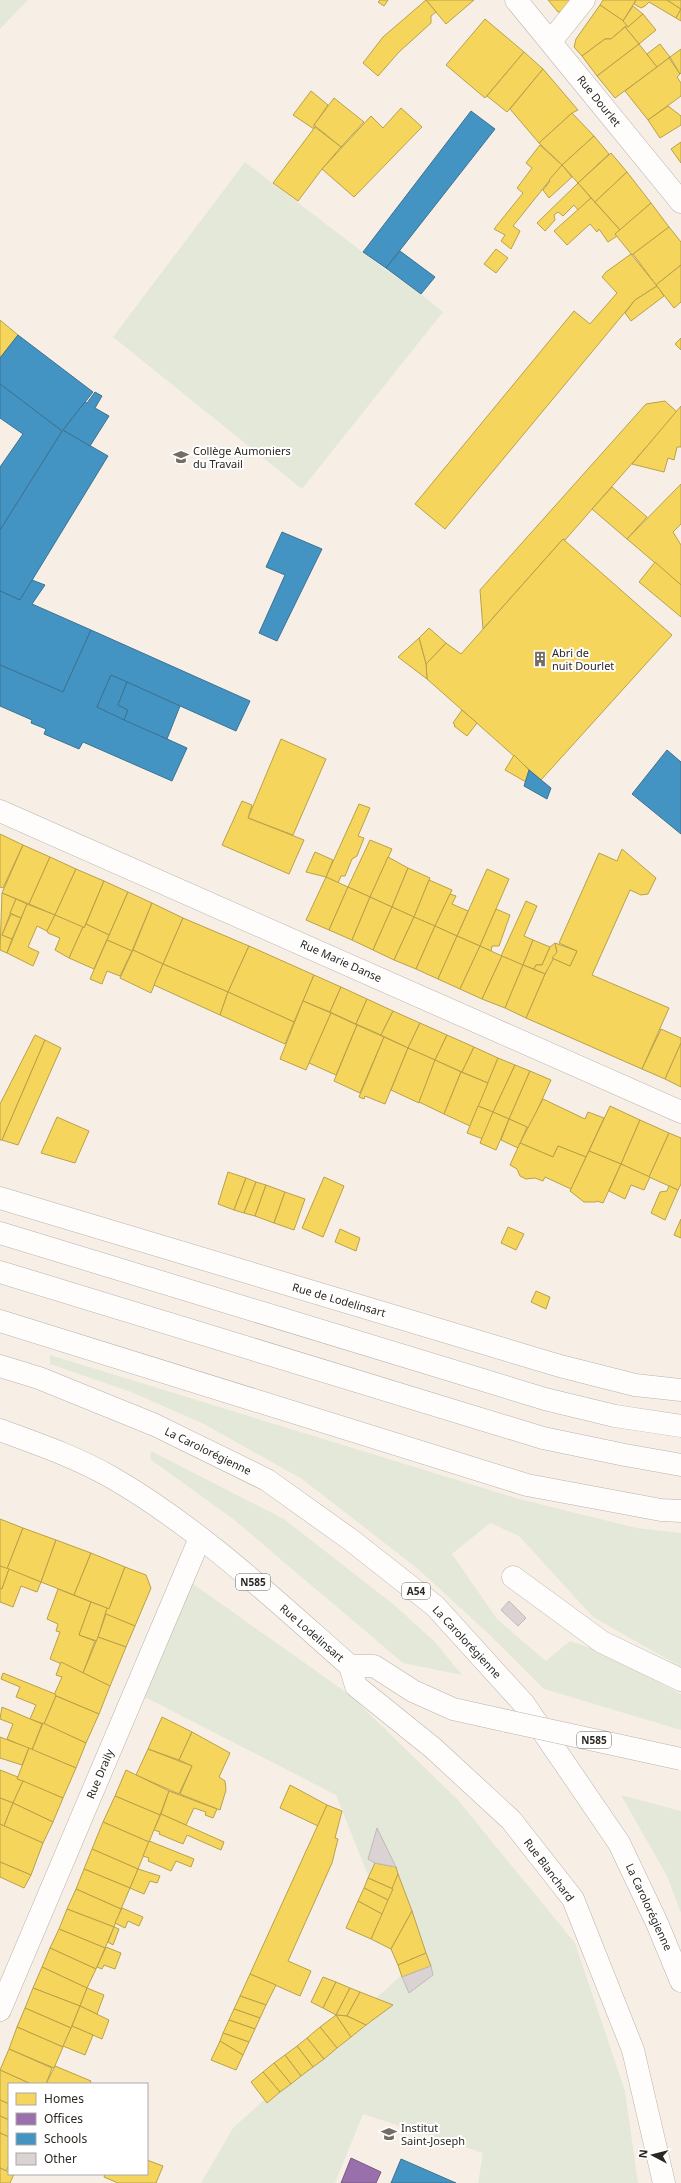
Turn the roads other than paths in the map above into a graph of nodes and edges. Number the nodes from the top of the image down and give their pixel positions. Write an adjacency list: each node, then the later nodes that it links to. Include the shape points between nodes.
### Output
1 (516, 0): 3 (main road, Rue Dourlet)
2 (584, 0): 3 (main road)
3 (551, 41): 4 (main road, Rue Dourlet)
4 (681, 202)
5 (0, 811): 6 (main road, Rue Marie Danse)
6 (681, 1112)
7 (0, 1198): 12 (main road, Rue de Lodelinsart, via 560,1366 635,1385)
8 (0, 1233): 13 (main road, via 545,1399 615,1416)
9 (0, 1272): 15 (main road, via 543,1438)
10 (0, 1321): 16 (main road, via 527,1485 661,1510)
11 (0, 1366): 22 (main road, La Carolorégienne / A54, via 39,1378 155,1424 267,1480 351,1540 435,1606 524,1704 619,1843)
12 (681, 1390)
13 (681, 1426)
14 (0, 1430): 17 (main road, Rue Lodelinsart / N585, via 62,1453 110,1477 154,1504)
15 (681, 1465)
16 (681, 1511)
17 (200, 1538): 19 (main road, Rue Lodelinsart / N585); 23 (main road, Rue Draily)
18 (513, 1577): 20 (main road, via 602,1642)
19 (350, 1666): 21 (main road, Rue Lodelinsart / N585, bridge, via 374,1666 413,1691 453,1708); 24 (main road, Rue Blanchard, via 356,1686 433,1748 511,1820 573,1899 633,2050)
20 (681, 1680)
21 (681, 1759)
22 (681, 1981)
23 (0, 2010)
24 (664, 2183)

